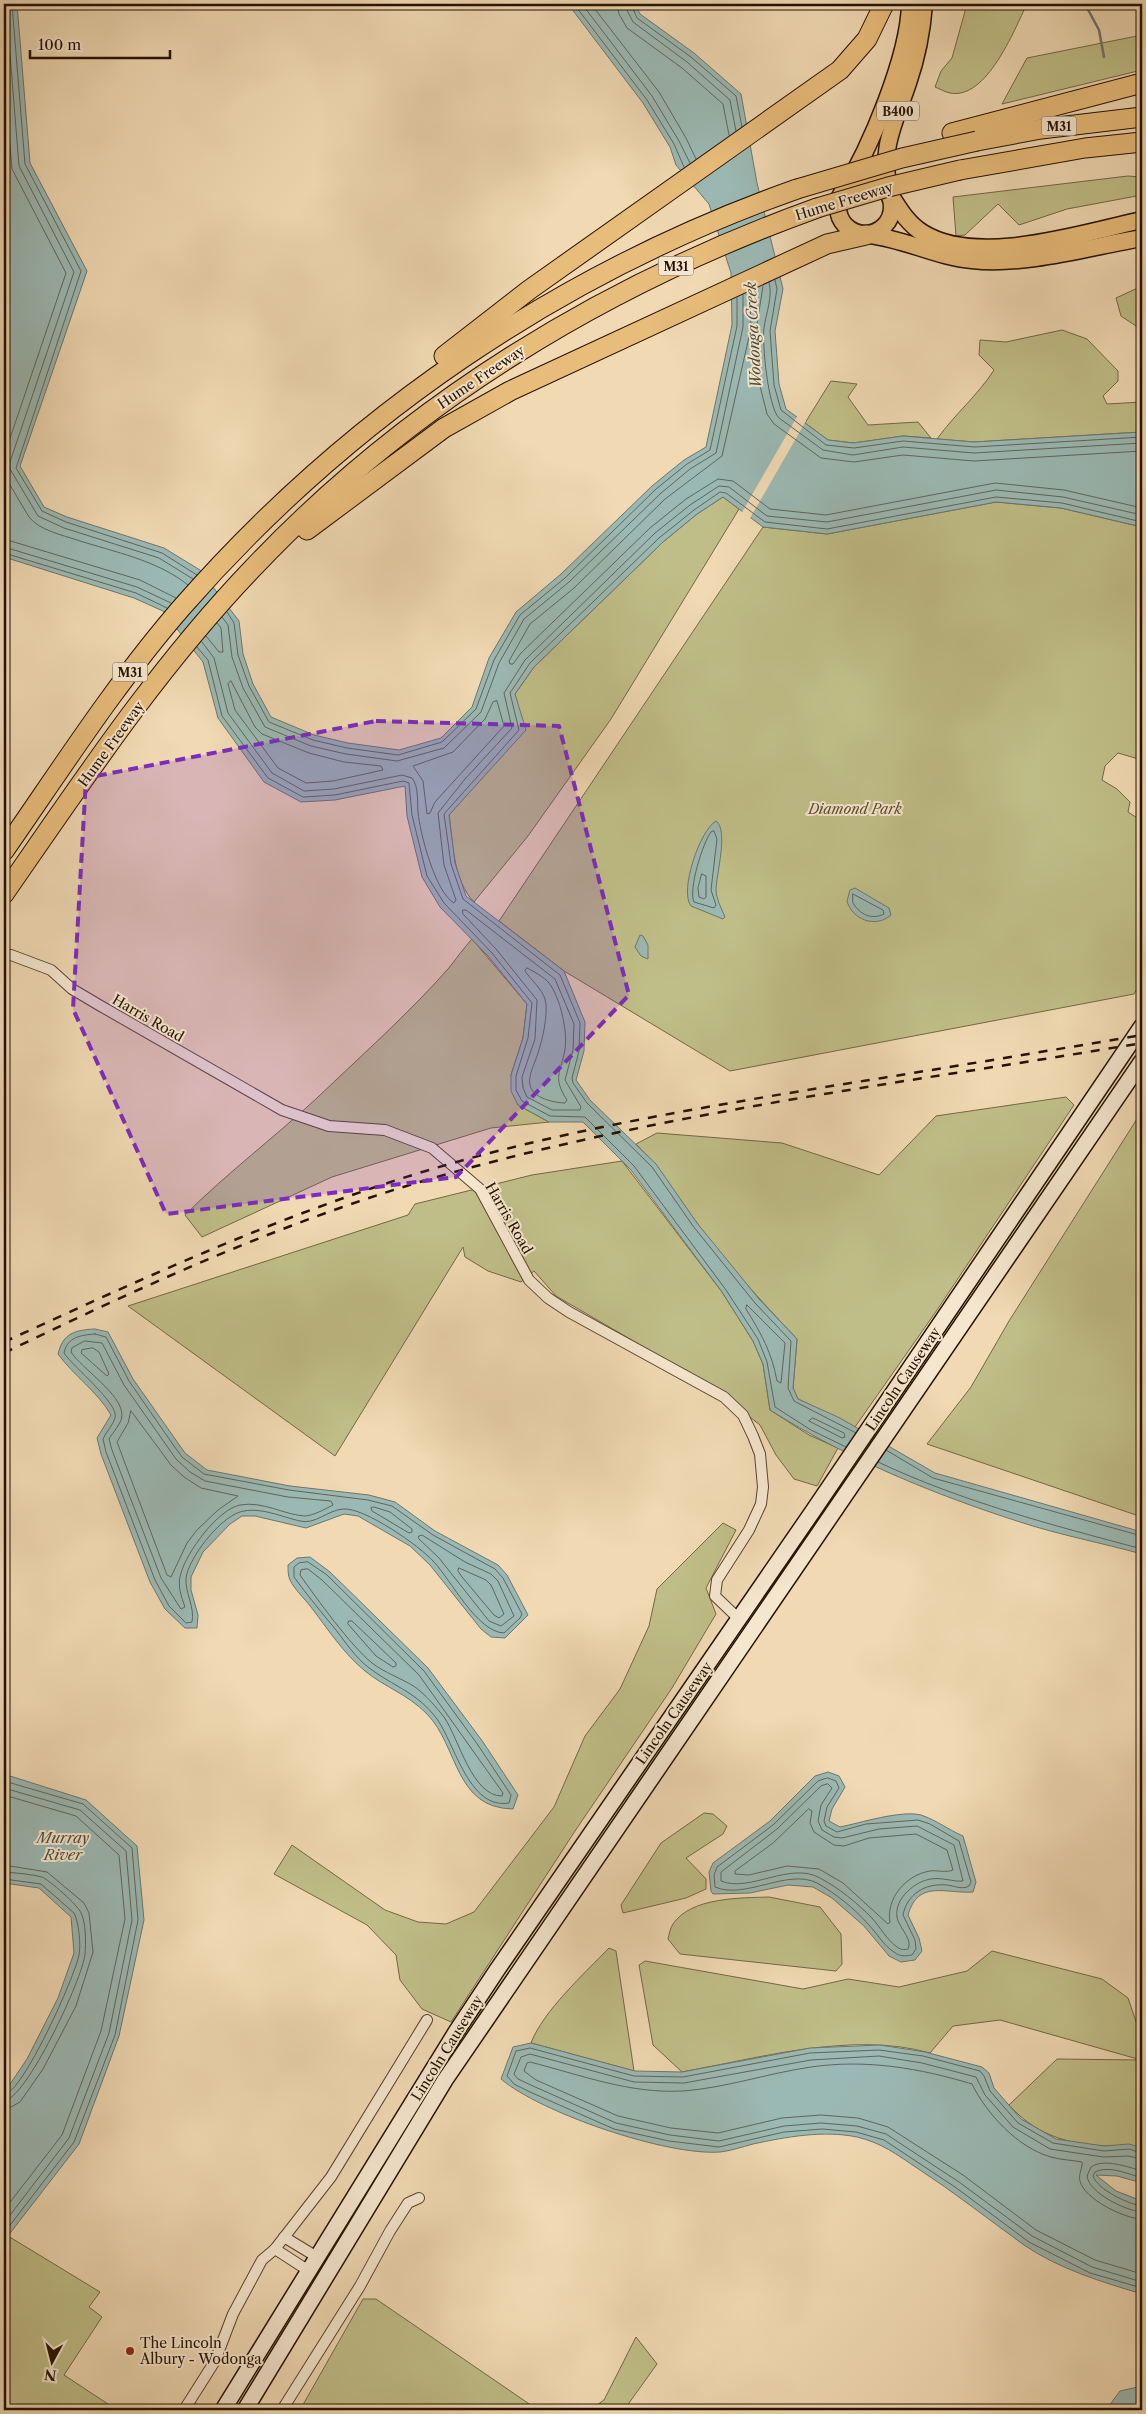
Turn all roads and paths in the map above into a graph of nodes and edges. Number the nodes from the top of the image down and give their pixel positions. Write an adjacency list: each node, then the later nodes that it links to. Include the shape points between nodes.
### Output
1 (884, 4): 13 (highway, via 867,39 840,70 528,290 407,387)
2 (910, 4): 8 (main road, B400, via 903,47 893,79 863,154)
3 (924, 4): 9 (main road, B400, via 918,49 887,147 885,172)
4 (1142, 83): 7 (highway, bridge, via 873,158)
5 (1142, 117): 7 (highway, Hume Freeway / M31, bridge, via 977,141 902,158)
6 (1142, 142): 14 (highway, Hume Freeway / M31, bridge, via 1085,148 960,170 880,189 761,229 645,279 541,337 422,417 371,457)
7 (797, 189): 13 (highway, Hume Freeway / M31, via 684,234 585,282 466,355)
8 (842, 194): 9 (main road, B400, via 851,185 867,182 882,186); 11 (main road, B400, via 838,205 842,219 852,230)
9 (891, 195): 10 (main road, B400, via 909,222 922,233 963,246 1021,245); 11 (main road, B400, via 887,221)
10 (1142, 220)
11 (868, 235): 12 (main road, B400, via 894,238 957,258 995,262); 14 (highway, via 827,244 549,372 444,428)
12 (1142, 238)
13 (360, 433): 15 (highway, Hume Freeway / M31, via 275,509 181,608 130,672)
14 (296, 532): 16 (highway, Hume Freeway / M31, via 200,628 147,695)
15 (4, 851)
16 (4, 894)
17 (4, 956): 20 (street, Harris Road, via 11,955 51,970 72,989 98,1005 282,1110 329,1126 385,1130 432,1148 480,1190 529,1280 548,1298 724,1397 743,1415 760,1454 763,1487 761,1504 750,1530 717,1580 715,1596)
18 (1142, 1026): 20 (main road, Lincoln Causeway)
19 (1142, 1061): 21 (main road, Lincoln Causeway)
20 (739, 1619): 21 (main road); 26 (main road, Lincoln Causeway, via 456,2032)
21 (754, 1629): 28 (main road, Lincoln Causeway, via 446,2080)
22 (427, 2020): 24 (street, via 331,2177)
23 (419, 2198): 32 (street, via 408,2203)
24 (284, 2237): 25 (street); 26 (street)
25 (275, 2249): 27 (street); 29 (street, via 262,2260 233,2314 215,2361)
26 (317, 2257): 27 (main road, Lincoln Causeway); 28 (main road)
27 (309, 2270): 28 (main road); 30 (main road, Lincoln Causeway)
28 (330, 2272): 31 (main road, Lincoln Causeway)
29 (184, 2410)
30 (223, 2410)
31 (245, 2410)
32 (282, 2410)

